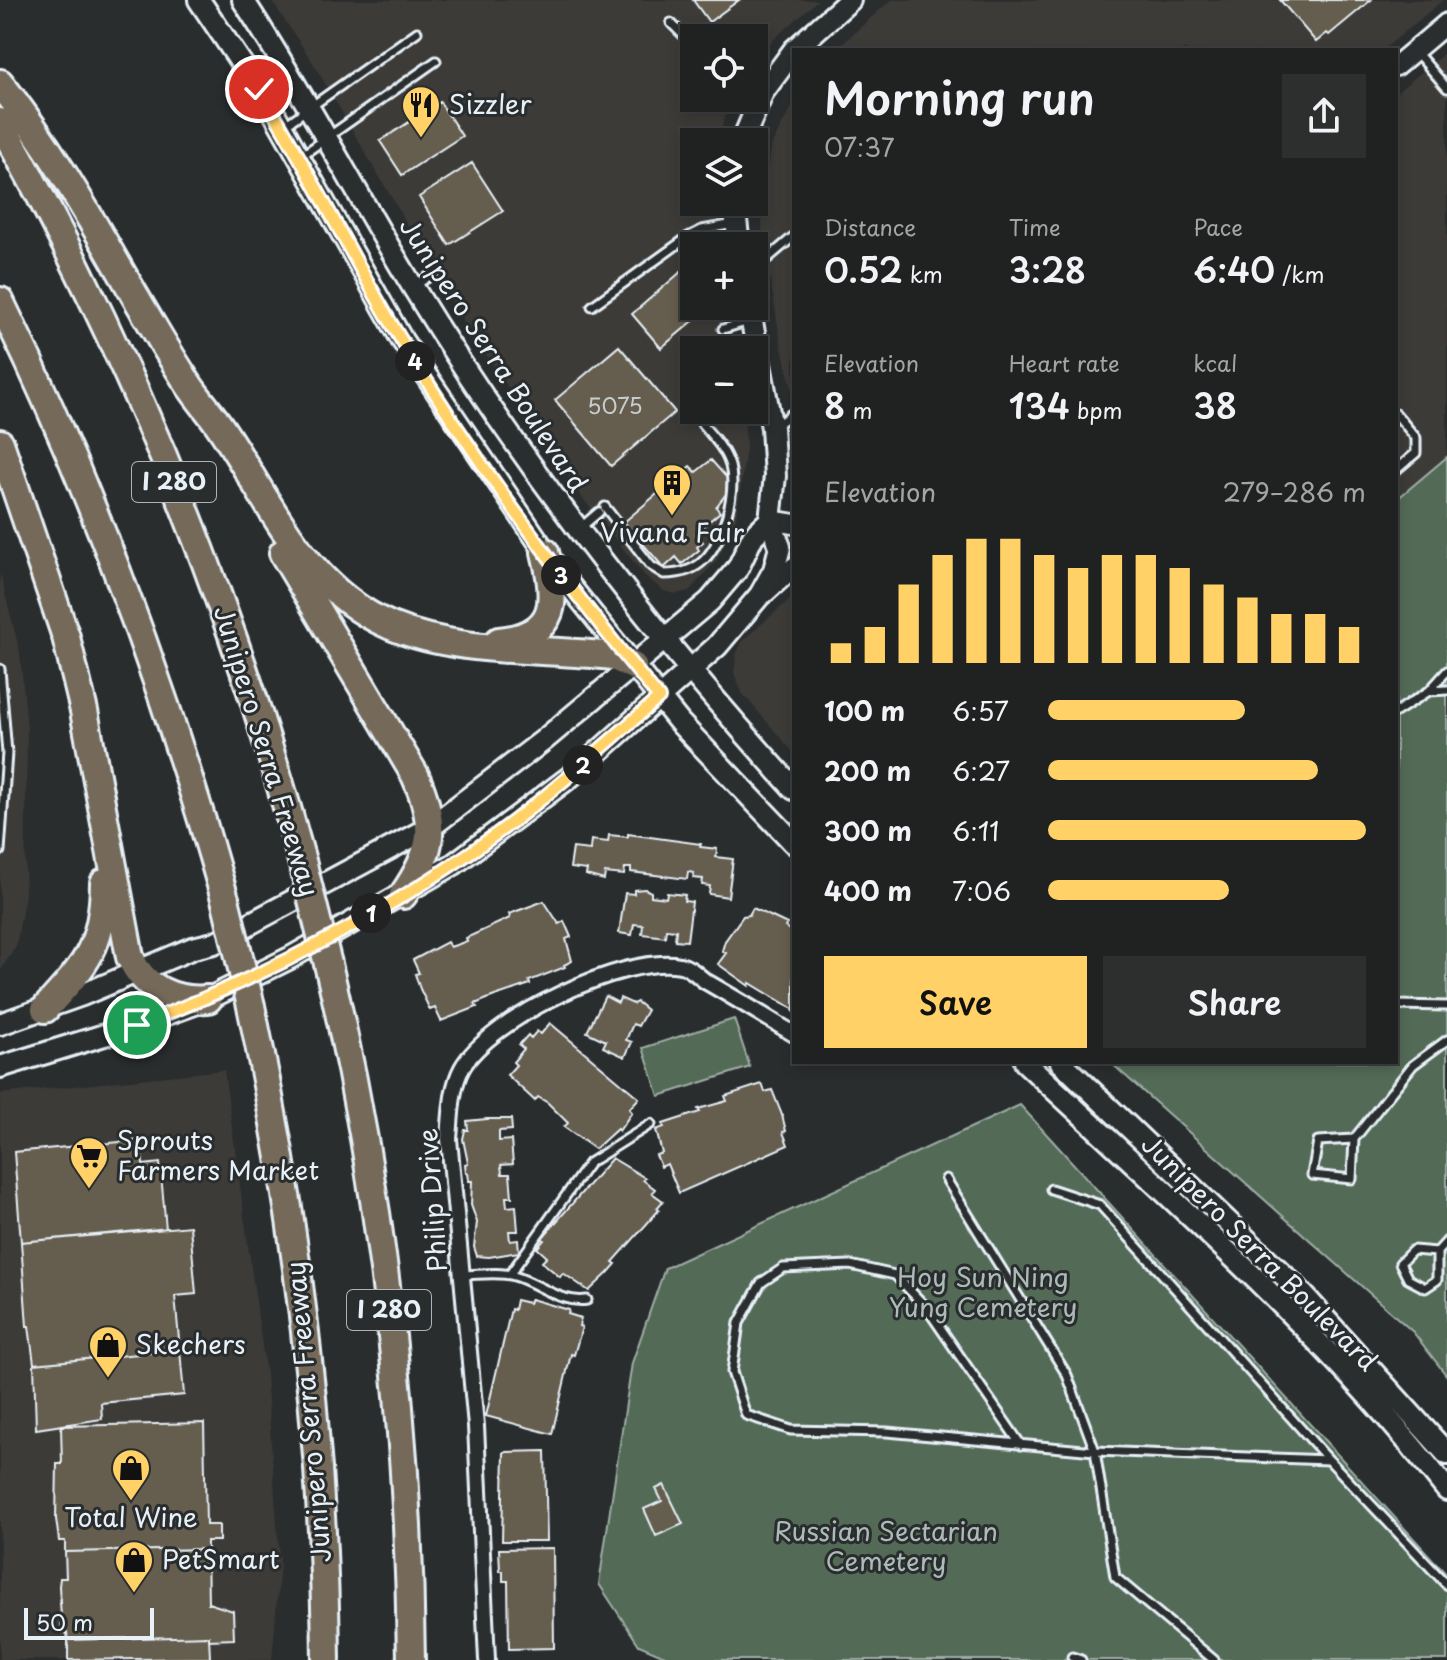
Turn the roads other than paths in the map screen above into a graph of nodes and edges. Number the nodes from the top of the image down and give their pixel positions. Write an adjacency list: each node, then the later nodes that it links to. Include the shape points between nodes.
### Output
1 (199, 0): 18 (main road)
2 (243, 0): 16 (main road, Junipero Serra Boulevard)
3 (850, 0): 8 (main road)
4 (671, 23): 7 (lane)
5 (1447, 23): 9 (street)
6 (417, 32): 16 (lane)
7 (680, 32)
8 (796, 48)
9 (1415, 51): 12 (street); 15 (lane)
10 (792, 52): 13 (main road)
11 (436, 61): 19 (lane)
12 (1398, 64)
13 (768, 82)
14 (0, 83): 32 (highway, via 42,138)
15 (1447, 88)
16 (311, 107): 18 (lane); 19 (main road, Junipero Serra Boulevard)
17 (0, 122): 90 (highway, Junipero Serra Freeway / I 280, bridge, via 90,291 178,490 261,719 302,861 366,1151 388,1301 404,1467)
18 (282, 127): 20 (main road)
19 (328, 137): 20 (lane); 27 (main road, Junipero Serra Boulevard)
20 (299, 157): 43 (main road, via 402,340)
21 (735, 216): 22 (main road)
22 (736, 224): 23 (main road); 29 (lane, via 688,237)
23 (737, 232)
24 (792, 238): 25 (lane)
25 (768, 258)
26 (433, 274): 27 (lane)
27 (413, 287): 42 (main road, Junipero Serra Boulevard)
28 (0, 301): 88 (highway, Junipero Serra Freeway / I 280, bridge, via 74,461 130,602 180,745 251,1006 280,1149 302,1299 318,1449)
29 (592, 306)
30 (738, 320): 31 (lane)
31 (723, 329)
32 (189, 386): 47 (highway, via 221,427 294,546 325,582 388,624); 57 (highway, via 415,775)
33 (792, 413): 37 (lane)
34 (768, 414): 37 (main road)
35 (1398, 416): 39 (lane, via 1416,438 1416,453)
36 (702, 424): 42 (lane, via 723,449 731,473 725,518 704,560 690,570 664,574 602,510)
37 (772, 428): 40 (main road, via 775,476)
38 (0, 443): 58 (highway, via 66,637)
39 (1398, 468)
40 (770, 520): 41 (street); 45 (main road, via 780,553); 46 (main road, via 753,536 725,585)
41 (792, 524)
42 (578, 531): 46 (main road, Junipero Serra Boulevard)
43 (545, 552): 47 (highway, via 553,598 542,626 510,640); 48 (main road)
44 (792, 569): 45 (street)
45 (755, 604): 51 (main road)
46 (663, 640): 48 (main road); 51 (main road, Junipero Serra Boulevard)
47 (452, 642): 48 (highway, via 612,656)
48 (633, 666): 54 (main road); 57 (main road)
49 (0, 669): 60 (lane, via 7,753)
50 (1447, 671): 53 (lane)
51 (689, 672): 54 (main road); 56 (main road, Junipero Serra Boulevard)
52 (1447, 690): 53 (lane)
53 (1429, 691): 55 (lane)
54 (659, 698): 59 (main road); 61 (main road, via 512,822)
55 (1398, 711)
56 (790, 777)
57 (432, 826): 61 (highway, via 423,864); 62 (main road, via 244,929)
58 (105, 835): 62 (highway, via 125,939); 66 (highway, via 98,939 84,966)
59 (792, 841)
60 (0, 851)
61 (403, 895): 63 (main road)
62 (138, 973): 63 (highway, via 174,998); 66 (main road)
63 (208, 999): 72 (main road)
64 (1398, 1005): 65 (lane)
65 (1447, 1006)
66 (45, 1009): 67 (main road)
67 (0, 1024)
68 (792, 1033): 80 (street, Philip Drive, via 686,967 644,964 612,972 496,1030 461,1070 451,1106 449,1139)
69 (1447, 1040): 74 (lane, via 1413,1065)
70 (1027, 1064): 86 (main road, Junipero Serra Boulevard, via 1281,1305)
71 (1063, 1064): 84 (main road, Junipero Serra Boulevard, via 1298,1289)
72 (0, 1067)
73 (651, 1124): 79 (lane, via 589,1163)
74 (1354, 1139): 74 (lane, via 1352,1179 1312,1175 1318,1141)
75 (946, 1179): 83 (lane, via 1067,1375)
76 (1051, 1189): 85 (lane, via 1100,1205)
77 (1447, 1241): 78 (lane)
78 (1437, 1252): 78 (lane, via 1413,1250 1400,1263 1408,1279 1425,1288 1437,1280)
79 (510, 1274): 80 (lane); 81 (lane, via 574,1302)
80 (462, 1275): 91 (street, Philip Drive, via 476,1426)
81 (587, 1300)
82 (1021, 1445): 82 (lane, via 926,1307 895,1275 850,1265 783,1268 761,1283 739,1323 732,1372 746,1415 791,1430 887,1432); 83 (lane)
83 (1095, 1451): 85 (lane); 92 (lane, via 1115,1577)
84 (1447, 1454)
85 (1329, 1460): 87 (lane)
86 (1447, 1490)
87 (1447, 1585)
88 (326, 1647): 89 (highway)
89 (317, 1660)
90 (411, 1660)
91 (487, 1660)
92 (1214, 1660)

